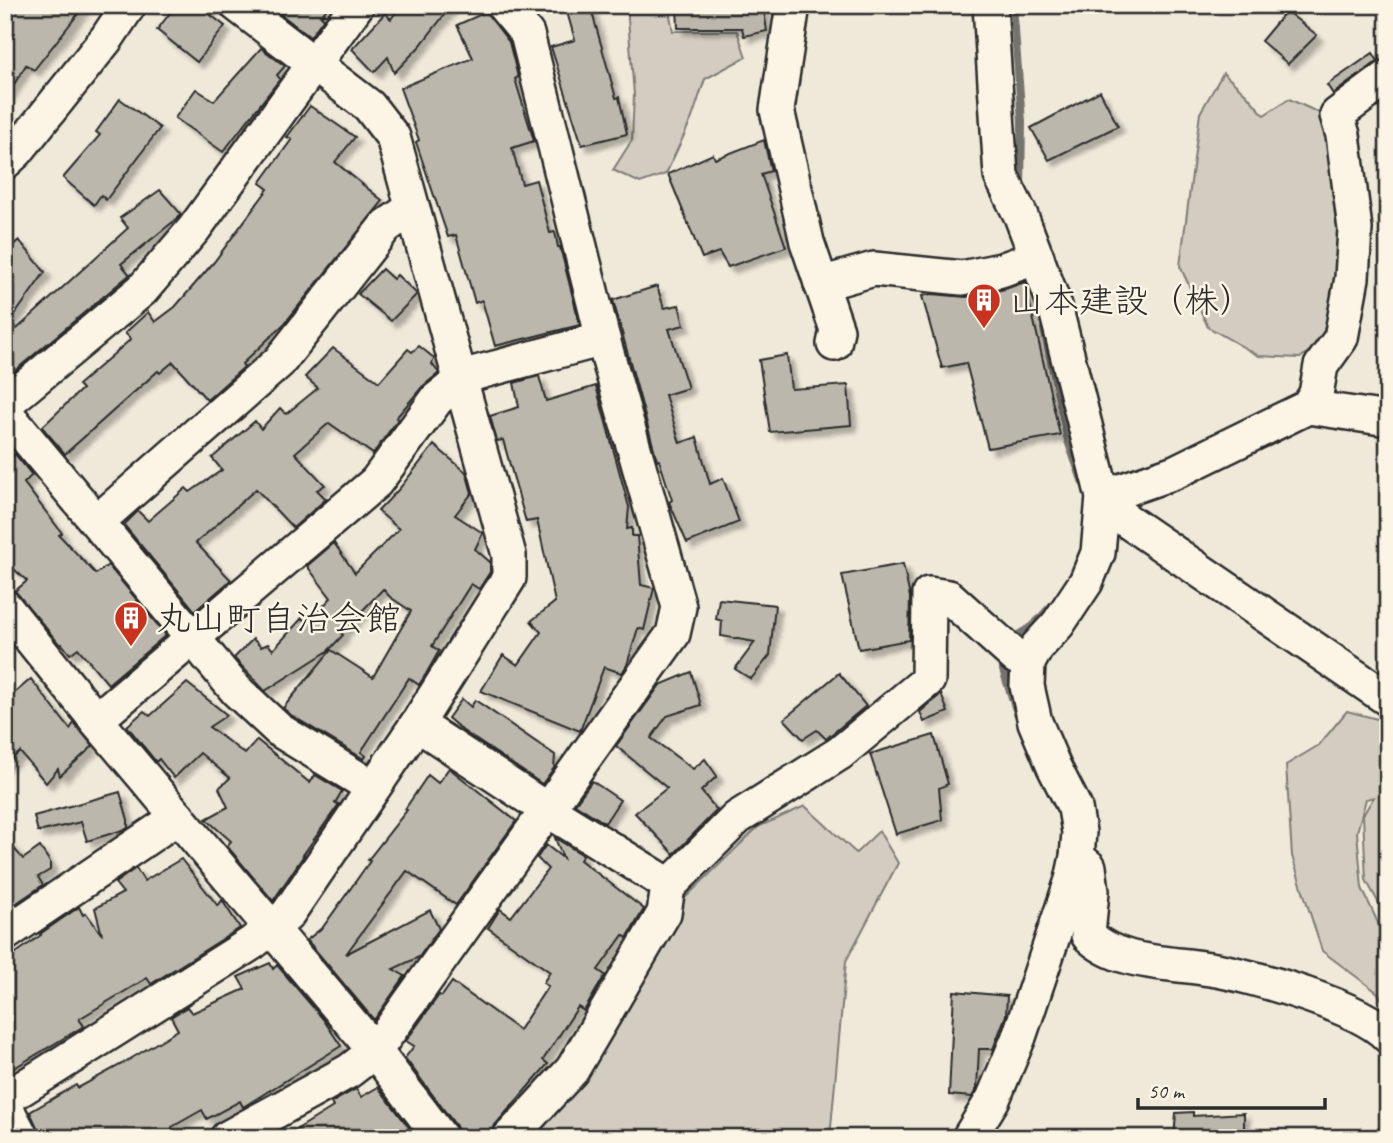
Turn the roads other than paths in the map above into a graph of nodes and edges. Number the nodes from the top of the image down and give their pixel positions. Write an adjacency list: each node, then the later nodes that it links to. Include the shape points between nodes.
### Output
1 (129, 5): 9 (street, via 83,69)
2 (237, 5): 7 (street)
3 (357, 5): 7 (street)
4 (503, 5): 13 (street, via 527,34)
5 (793, 5): 12 (street, via 777,110)
6 (990, 5): 11 (street, via 1002,176)
7 (315, 64): 10 (street, via 369,106 393,137); 16 (street, via 194,229 142,290)
8 (1388, 77): 17 (street, via 1337,115 1355,229 1352,278 1341,338 1321,366 1317,394)
9 (5, 162)
10 (412, 208): 15 (street); 21 (street, via 385,227 279,362)
11 (1037, 257): 12 (street, via 962,278 874,269); 20 (street, via 1055,306)
12 (821, 284): 14 (street, via 837,330)
13 (603, 339): 15 (street); 29 (street, via 678,607 673,634)
14 (834, 344)
15 (460, 381): 23 (street, via 437,399 376,482); 27 (street, via 509,555 509,578)
16 (5, 404)
17 (1308, 407): 19 (street); 20 (street, via 1175,472)
18 (5, 412): 21 (street)
19 (1388, 419)
20 (1103, 497): 24 (street, via 1098,553 1086,582); 25 (street, via 1123,518)
21 (98, 521): 23 (street)
22 (5, 607): 26 (street)
23 (194, 639): 26 (street); 28 (street, via 237,691 279,730)
24 (1028, 663): 31 (street, via 1027,686 1035,722 1075,808); 32 (street, via 949,597 929,594 928,680 840,753 737,818)
25 (1388, 699)
26 (96, 720): 30 (street)
27 (417, 724): 28 (street); 29 (street)
28 (372, 787): 33 (street, via 287,915)
29 (549, 811): 32 (street); 36 (street)
30 (178, 817): 33 (street); 34 (street)
31 (1077, 857): 35 (street, via 1089,867 1088,936 1099,946 1146,961 1231,972 1272,984 1371,1023); 43 (street, via 1019,1037 993,1099)
32 (668, 887): 42 (street, via 664,913 572,1070)
33 (270, 929): 36 (street); 37 (street, via 21,1089)
34 (5, 934)
35 (1388, 1037)
36 (375, 1051): 40 (street, via 349,1071); 41 (street)
37 (5, 1093)
38 (5, 1106): 39 (street)
39 (22, 1138)
40 (227, 1138)
41 (441, 1138)
42 (509, 1138)
43 (969, 1138)

